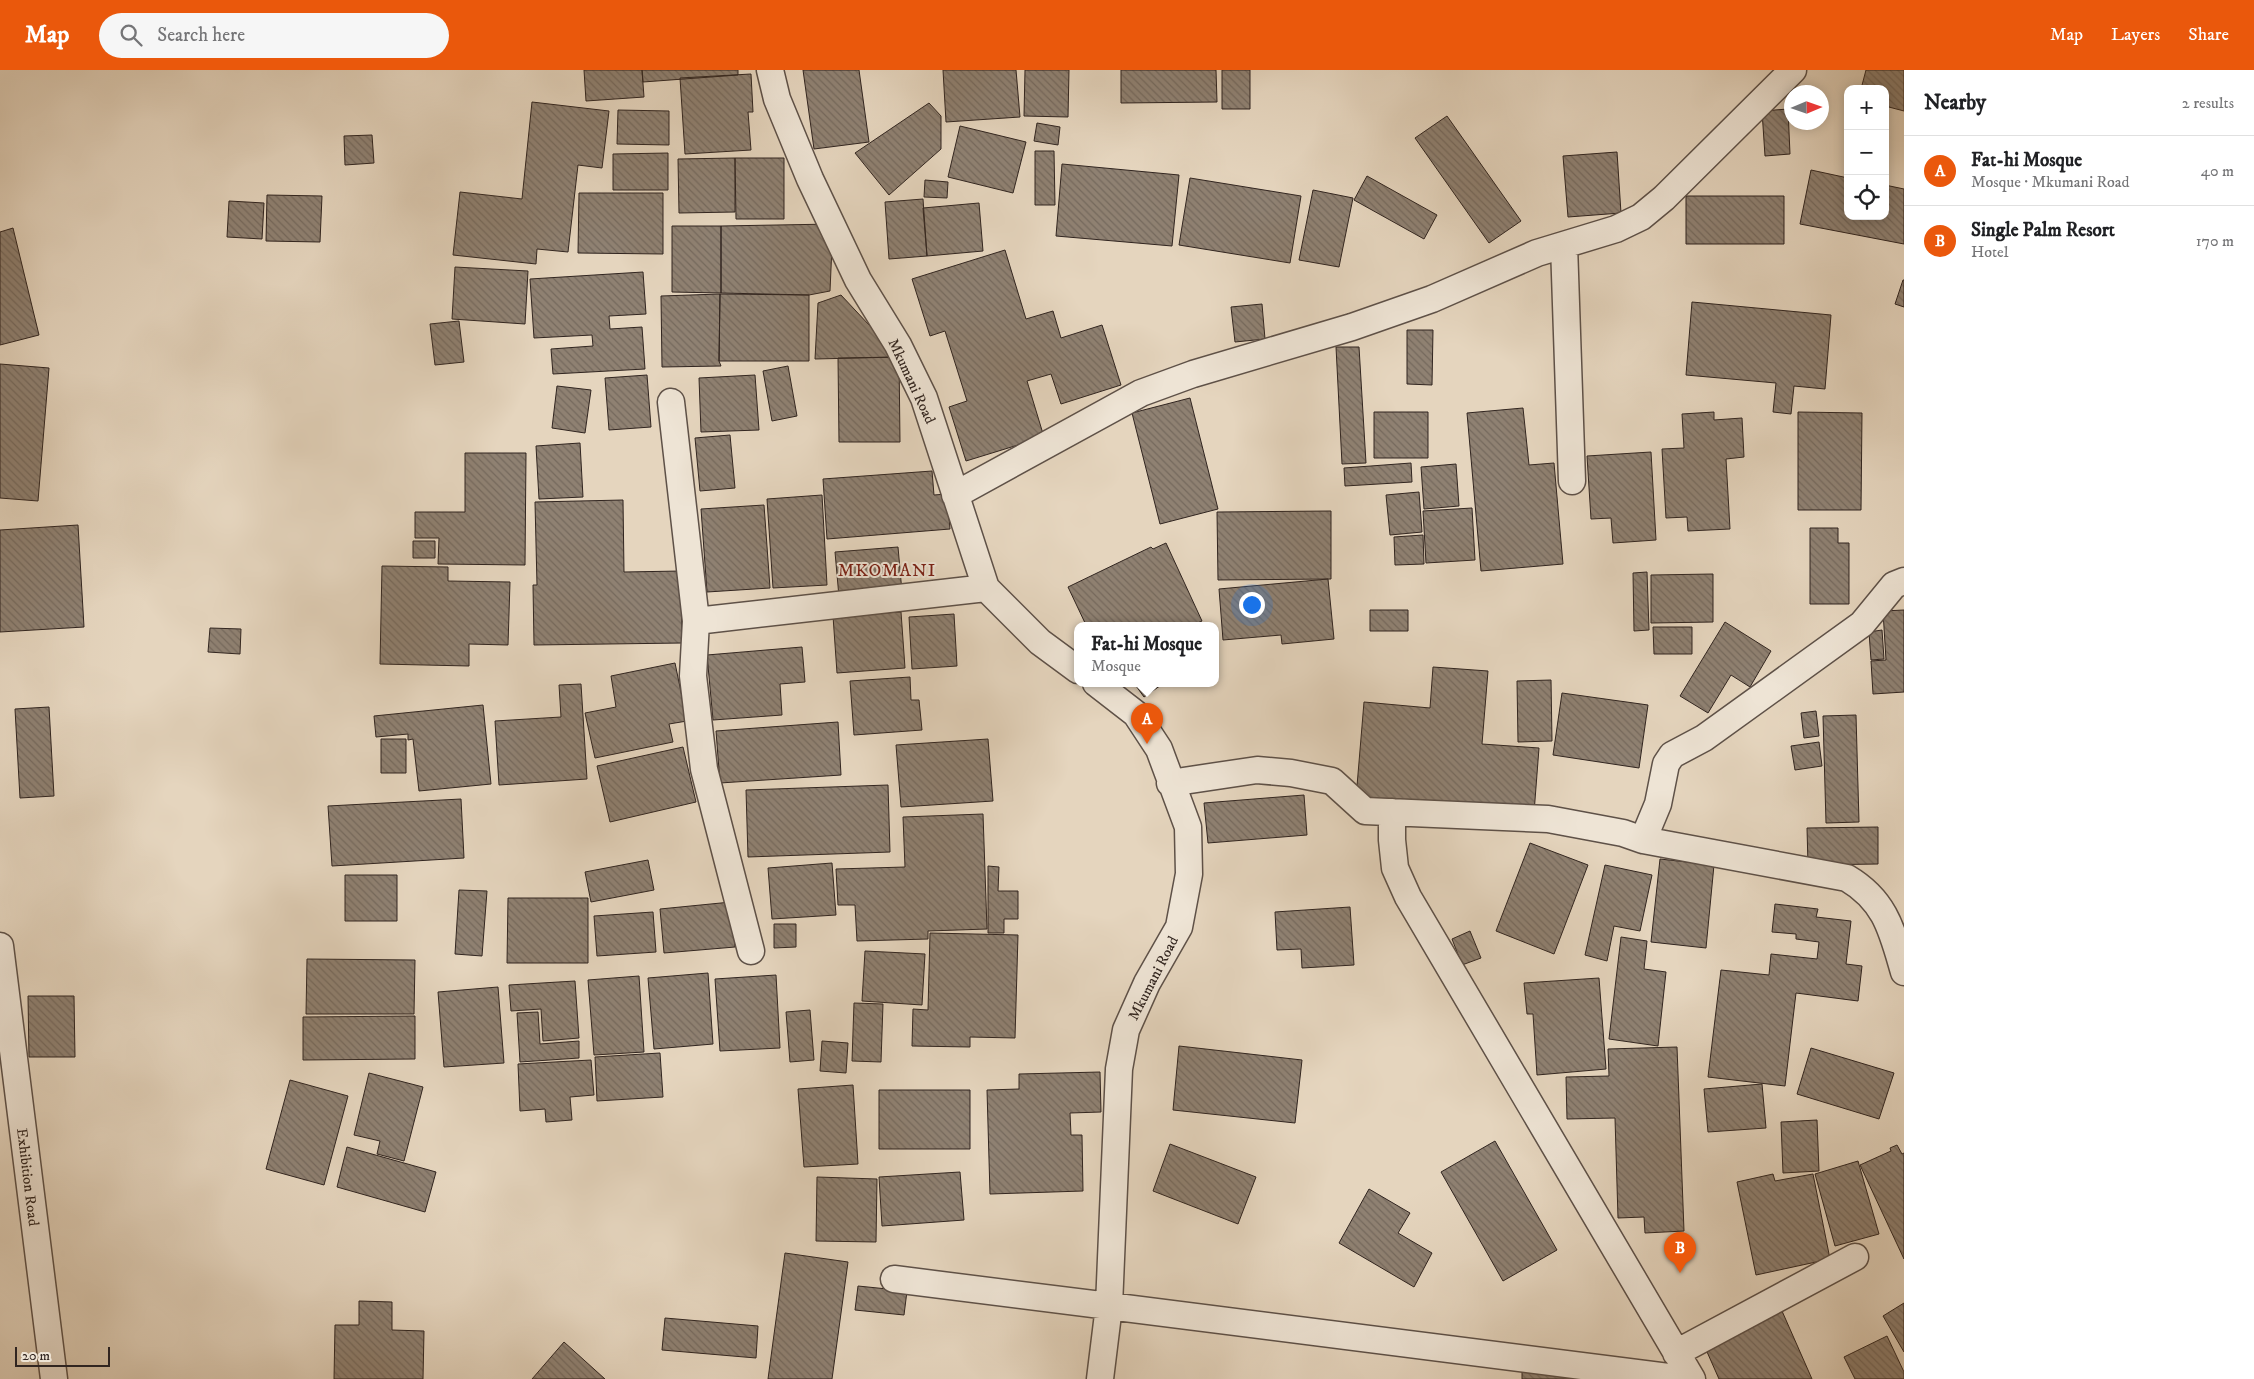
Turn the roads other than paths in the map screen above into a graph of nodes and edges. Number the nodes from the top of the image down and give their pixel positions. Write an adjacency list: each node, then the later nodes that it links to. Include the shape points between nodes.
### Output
1 (770, 70): 6 (street, Mkumani Road, via 810,179 858,280 898,345 924,398)
2 (1794, 70): 3 (street, via 1642,217 1616,229)
3 (1564, 245): 5 (street); 6 (street, via 1352,328 1193,374 1141,393)
4 (671, 402): 9 (street)
5 (1572, 481)
6 (955, 495): 8 (street, Mkumani Road)
7 (1904, 581): 14 (street, via 1894,585 1862,624 1704,738 1672,755 1666,764 1658,804)
8 (986, 588): 9 (street); 10 (street, Mkumani Road, via 1040,642)
9 (696, 621): 16 (street, via 693,676 704,769)
10 (1074, 667)
11 (1101, 687): 12 (street, Mkumani Road, via 1136,714 1159,749)
12 (1170, 783): 13 (street, via 1257,770 1292,773 1332,781 1365,811); 20 (street, Mkumani Road, via 1188,827 1189,874 1180,926 1147,983 1126,1030 1119,1069)
13 (1392, 812): 14 (street, via 1548,819 1623,833); 21 (street, via 1395,868 1408,898)
14 (1643, 840): 17 (street, via 1848,878 1861,886 1882,908)
15 (0, 946): 22 (street, Exhibition Road)
16 (751, 952)
17 (1904, 972)
18 (1855, 1257): 21 (street)
19 (894, 1279): 20 (street)
20 (1109, 1306): 23 (street, Mkumani Road); 24 (street)
21 (1676, 1353): 25 (street)
22 (54, 1379)
23 (1100, 1379)
24 (1684, 1379)
25 (1692, 1379)

